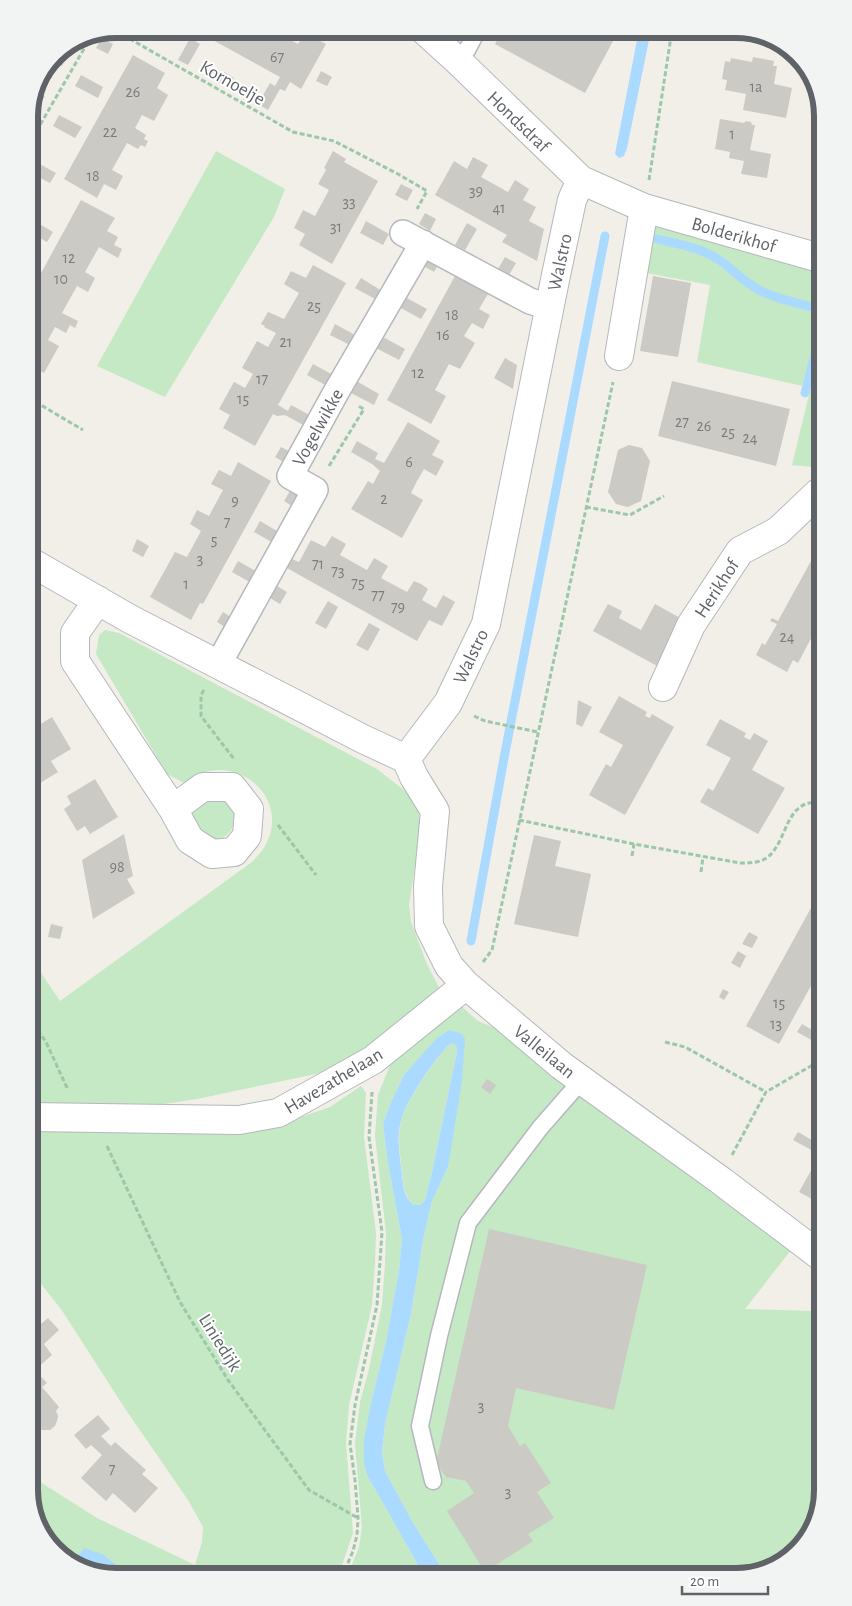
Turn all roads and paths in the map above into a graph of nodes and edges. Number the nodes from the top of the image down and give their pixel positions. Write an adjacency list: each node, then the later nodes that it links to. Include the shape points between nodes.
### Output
1 (127, 37): 10 (path, Kornoelje, via 293,132 334,141 427,191)
2 (432, 38): 6 (street, Hondsdraf)
3 (473, 38): 6 (lane)
4 (671, 38): 9 (path)
5 (88, 42): 7 (path)
6 (458, 60): 8 (street, Hondsdraf)
7 (38, 128)
8 (576, 190): 9 (street, Bolderikhof); 12 (street, Walstro)
9 (644, 208): 11 (street, Bolderikhof); 13 (street)
10 (413, 238): 12 (street, via 530,301); 21 (street, Vogelwikke, via 290,476 315,490)
11 (814, 256)
12 (549, 307): 25 (street, Walstro, via 486,624 448,703)
13 (619, 356): 18 (path)
14 (38, 403): 15 (path)
15 (83, 430)
16 (664, 496): 18 (path, via 630,516)
17 (814, 497): 22 (street, Herikhof, via 778,531 740,551 691,625)
18 (586, 507): 24 (path)
19 (38, 566): 20 (street)
20 (98, 600): 25 (street, via 218,665); 27 (street, via 75,633 75,661)
21 (224, 654)
22 (664, 687)
23 (485, 721): 24 (path)
24 (538, 732): 28 (path)
25 (406, 759): 33 (street, Valleilaan, via 434,812 428,886 429,926 449,966)
26 (814, 804): 31 (path, via 798,808 770,856 762,861 751,864)
27 (173, 809)
28 (520, 820): 29 (path); 33 (path, via 492,950)
29 (634, 844): 30 (path); 31 (path)
30 (632, 856)
31 (703, 857): 32 (path)
32 (701, 872)
33 (466, 985): 36 (street, Havezathelaan); 38 (street, Valleilaan)
34 (37, 1030): 40 (path)
35 (665, 1042): 39 (path, via 685,1047)
36 (373, 1060): 41 (street, Havezathelaan, via 278,1113 229,1120); 46 (path, via 369,1137 382,1232 377,1305 355,1405 350,1444)
37 (814, 1064): 39 (path)
38 (581, 1080): 43 (street, Valleilaan); 45 (lane, via 468,1223 420,1426)
39 (766, 1092): 43 (path)
40 (70, 1093)
41 (37, 1117)
42 (107, 1145): 46 (path, Liniedijk, via 180,1302 228,1380 309,1490)
43 (720, 1180): 44 (street, Valleilaan)
44 (814, 1251)
45 (433, 1481)
46 (358, 1518): 47 (path, via 355,1545)
47 (346, 1568)

